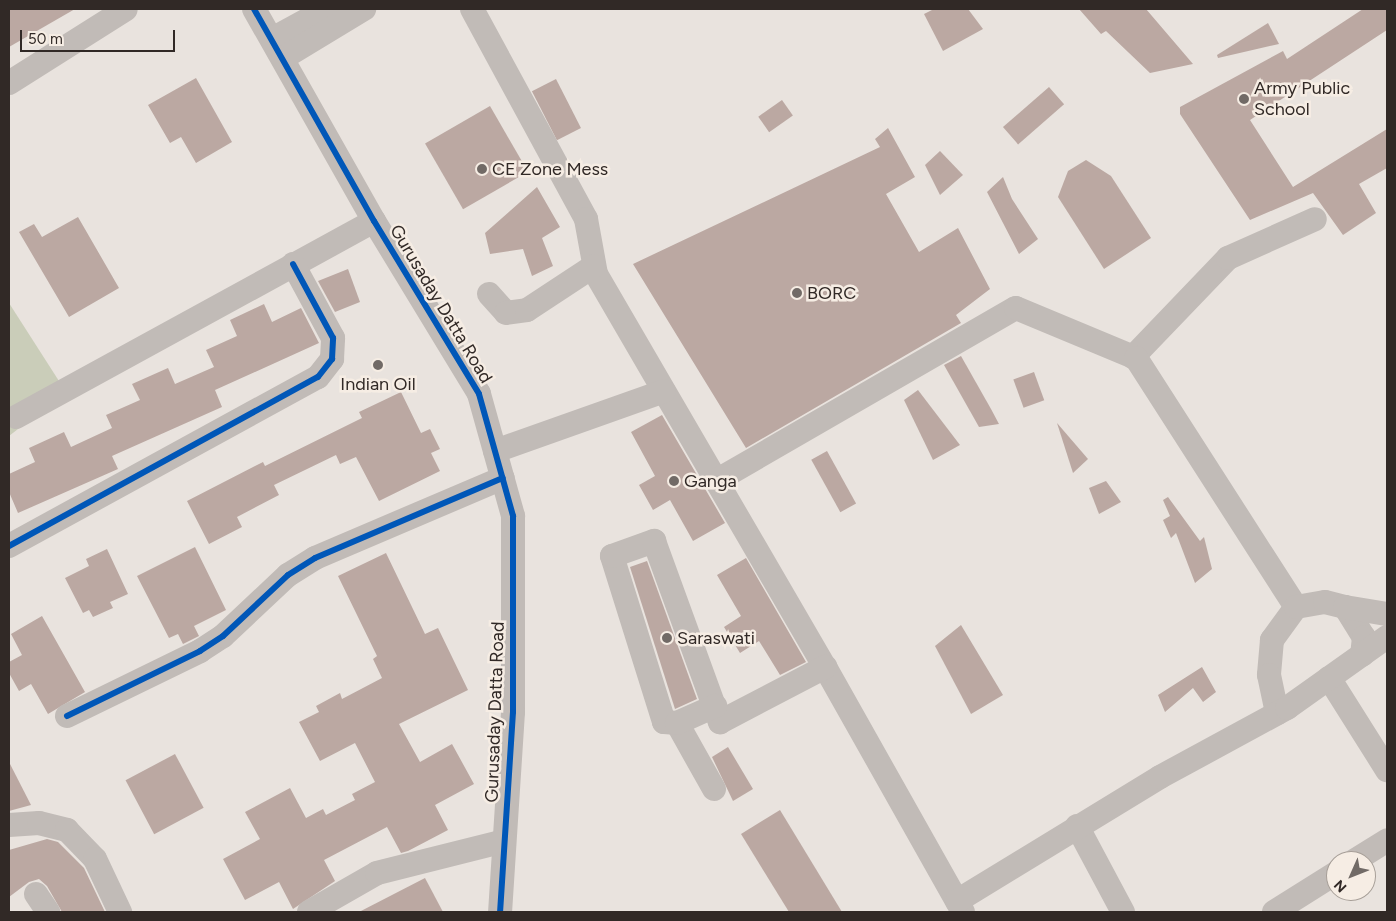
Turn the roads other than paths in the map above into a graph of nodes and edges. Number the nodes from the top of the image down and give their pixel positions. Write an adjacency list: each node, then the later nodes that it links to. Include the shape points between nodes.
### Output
1 (126, 9): 7 (street)
2 (254, 9): 6 (street, Gurusaday Datta Road)
3 (326, 9): 6 (street)
4 (364, 9): 6 (street)
5 (472, 9): 11 (street, via 586,219)
6 (277, 48): 9 (street, Gurusaday Datta Road)
7 (9, 83)
8 (1315, 219): 13 (street, via 1228,258)
9 (374, 221): 10 (street); 16 (street, Gurusaday Datta Road, via 479,394)
10 (293, 264): 15 (street); 19 (street, via 333,338 332,359 318,377)
11 (594, 266): 12 (street, via 527,310 506,313); 14 (street)
12 (489, 294)
13 (1133, 357): 18 (street, via 1016,308); 20 (street)
14 (664, 391): 16 (street); 18 (street)
15 (16, 417)
16 (495, 451): 17 (street, Gurusaday Datta Road)
17 (503, 478): 29 (street, via 315,558 288,575 247,617 216,641); 36 (street, Gurusaday Datta Road, via 513,516 513,712)
18 (716, 481): 25 (street)
19 (9, 546)
20 (1296, 607): 21 (street, via 1325,602); 28 (street, via 1272,640 1270,674)
21 (1345, 607): 22 (street); 24 (street, via 1364,637)
22 (1387, 614)
23 (1387, 637): 24 (street)
24 (1362, 655): 26 (street)
25 (825, 667): 27 (street, via 720,722); 39 (street)
26 (1329, 678): 28 (street); 31 (street)
27 (715, 706): 30 (street); 30 (street, via 654,541 612,556 664,722)
28 (1278, 713): 34 (street)
29 (66, 716)
30 (677, 723): 32 (street)
31 (1387, 770)
32 (714, 789)
33 (9, 825): 40 (street, via 39,823 67,830 95,859)
34 (1077, 826): 39 (street); 43 (street)
35 (1387, 840): 37 (street)
36 (504, 841): 41 (street, via 377,873); 42 (street, Gurusaday Datta Road)
37 (1370, 851)
38 (1326, 879): 44 (street)
39 (960, 907)
40 (120, 912)
41 (308, 912)
42 (500, 912)
43 (1123, 912)
44 (1274, 912)

